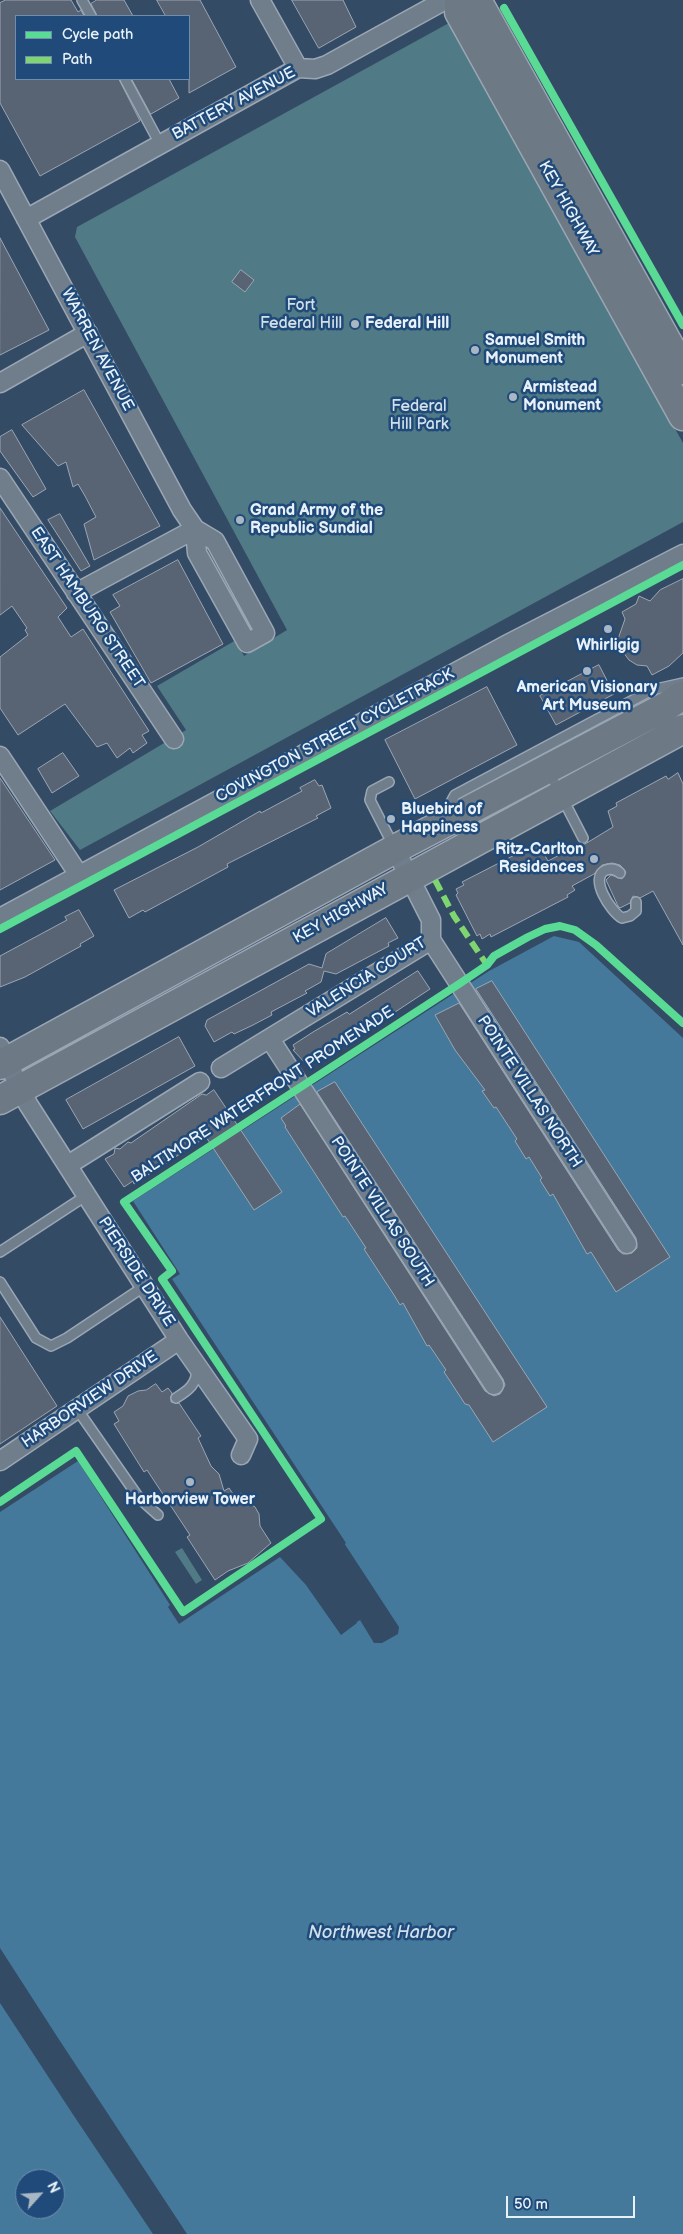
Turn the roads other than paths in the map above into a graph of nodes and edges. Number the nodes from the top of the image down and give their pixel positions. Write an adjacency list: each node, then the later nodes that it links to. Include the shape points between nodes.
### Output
1 (82, 0): 6 (lane)
2 (260, 0): 7 (street)
3 (445, 0): 7 (street, BATTERY AVENUE, via 327,66)
4 (459, 0): 15 (main road, KEY HIGHWAY, via 459,12)
5 (474, 0): 13 (main road, KEY HIGHWAY)
6 (90, 15)
7 (298, 68): 9 (street, BATTERY AVENUE)
8 (126, 80): 9 (lane)
9 (160, 144): 11 (street, BATTERY AVENUE)
10 (0, 170): 11 (street, WARREN AVENUE)
11 (26, 219): 12 (street, WARREN AVENUE)
12 (88, 333): 14 (street); 17 (street, WARREN AVENUE)
13 (683, 370)
14 (0, 383)
15 (683, 416)
16 (0, 478): 19 (street, EAST HAMBURG STREET)
17 (194, 529): 17 (street, WARREN AVENUE, via 197,553 247,643 265,633 215,541); 19 (street)
18 (683, 554): 32 (street, via 508,644)
19 (76, 593): 23 (street, EAST HAMBURG STREET)
20 (683, 683): 28 (lane, via 652,690 455,795)
21 (683, 695): 25 (main road, KEY HIGHWAY)
22 (683, 729): 27 (main road, KEY HIGHWAY)
23 (174, 739)
24 (0, 756): 32 (street)
25 (548, 769): 27 (lane); 28 (main road, KEY HIGHWAY)
26 (389, 782): 30 (lane, via 372,791 370,800)
27 (561, 795): 29 (lane); 33 (main road, KEY HIGHWAY)
28 (438, 827): 30 (main road, KEY HIGHWAY)
29 (583, 838)
30 (396, 849): 33 (street, VALENCIA COURT); 38 (main road, KEY HIGHWAY)
31 (620, 873): 34 (lane, via 608,868 600,872 598,878 614,914 622,918 630,916 636,911)
32 (79, 875): 35 (street)
33 (409, 876): 36 (street, VALENCIA COURT, via 431,920); 41 (main road, KEY HIGHWAY)
34 (636, 902)
35 (0, 918)
36 (431, 940): 37 (street, VALENCIA COURT); 44 (street, POINTE VILLAS NORTH)
37 (270, 1039): 39 (street, VALENCIA COURT); 50 (street, POINTE VILLAS SOUTH)
38 (2, 1058): 41 (street, PIERSIDE DRIVE)
39 (221, 1068)
40 (200, 1082): 42 (street)
41 (10, 1095): 42 (street, PIERSIDE DRIVE)
42 (68, 1165): 43 (street, PIERSIDE DRIVE)
43 (87, 1195): 45 (lane); 47 (street, PIERSIDE DRIVE)
44 (627, 1244)
45 (0, 1252)
46 (0, 1282): 47 (lane, via 36,1338 51,1346)
47 (145, 1286): 48 (street, PIERSIDE DRIVE)
48 (179, 1340): 49 (street, PIERSIDE DRIVE); 52 (street, HARBORVIEW DRIVE)
49 (197, 1365): 51 (lane, via 197,1379 190,1389); 53 (street, PIERSIDE DRIVE, via 248,1439)
50 (494, 1385)
51 (176, 1398)
52 (77, 1409): 54 (street, HARBORVIEW DRIVE); 55 (lane, via 139,1498)
53 (242, 1454)
54 (0, 1461)
55 (158, 1515)

